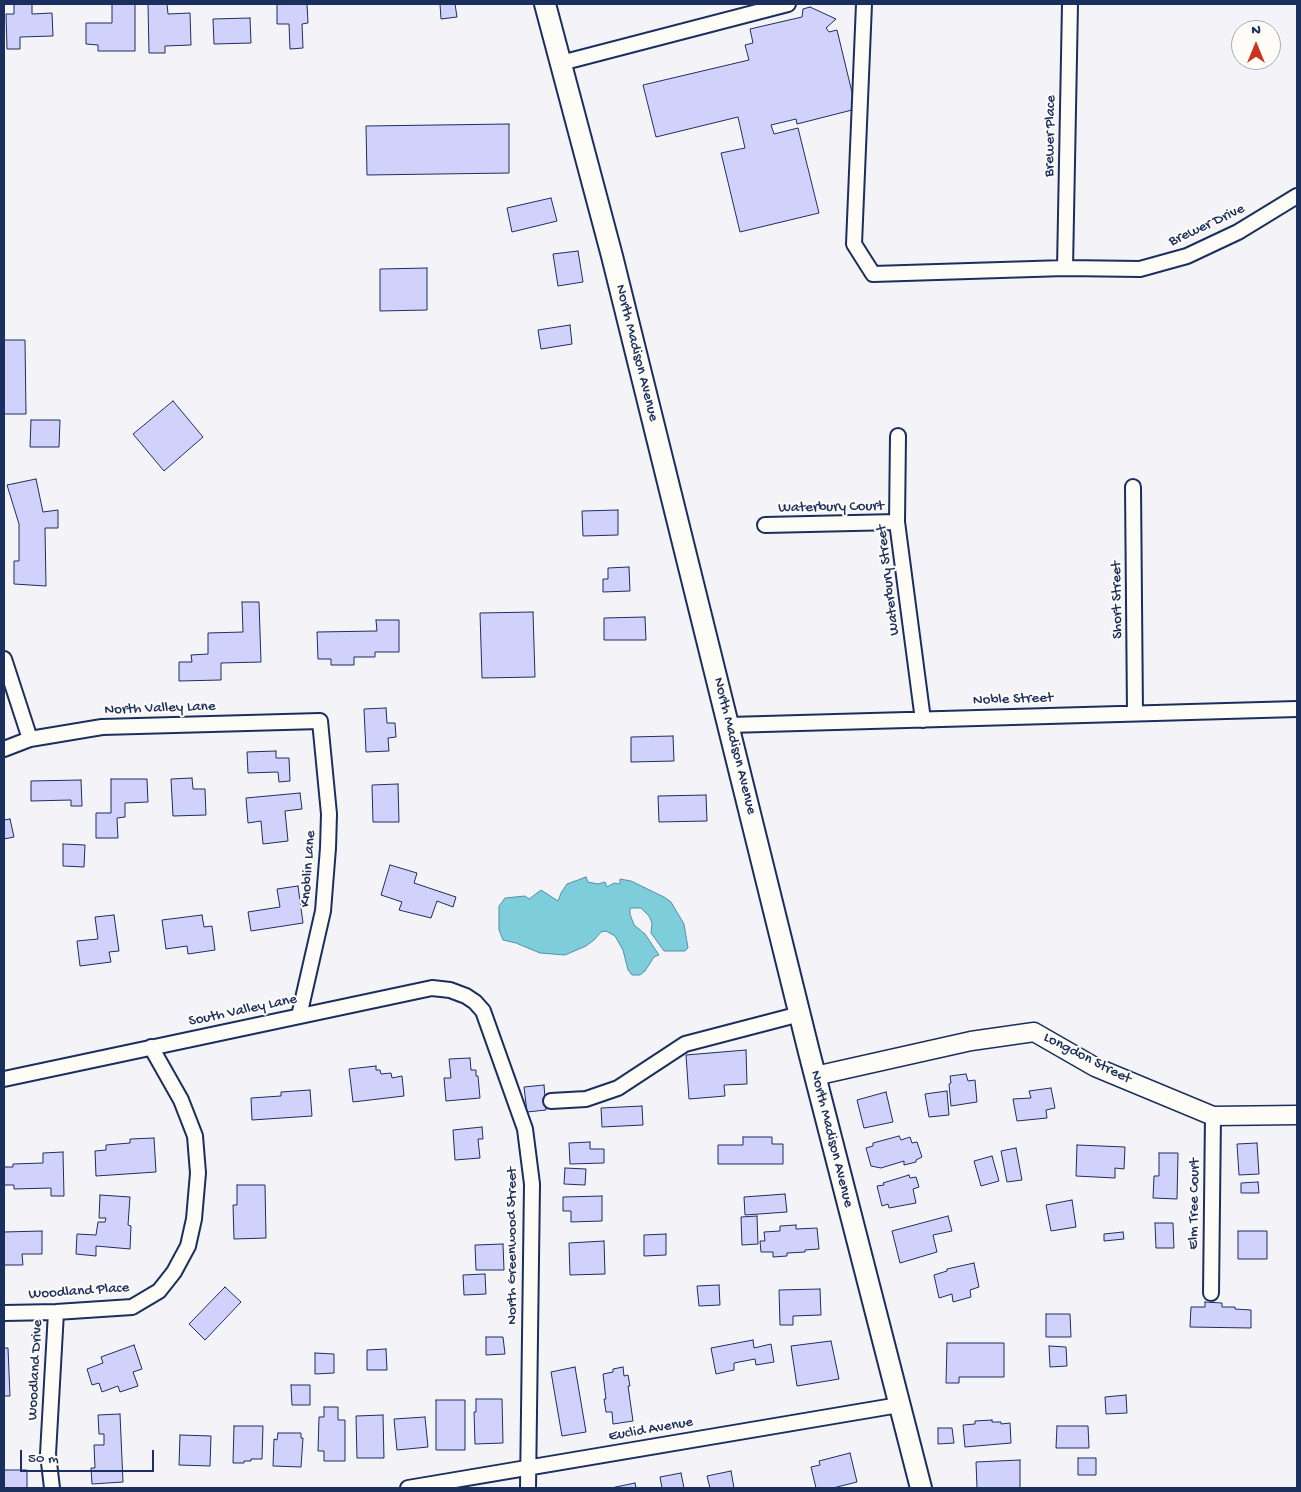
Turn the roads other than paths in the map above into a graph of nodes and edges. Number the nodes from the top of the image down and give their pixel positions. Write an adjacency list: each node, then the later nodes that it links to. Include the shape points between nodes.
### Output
1 (545, 4): 5 (main road, North Madison Avenue)
2 (788, 4): 5 (street)
3 (864, 4): 7 (street, Brewer Drive, via 854,244 873,274)
4 (1070, 4): 7 (street, Brewer Place)
5 (561, 63): 17 (main road, North Madison Avenue)
6 (1297, 196): 7 (street, Brewer Drive, via 1238,232 1187,256 1140,269)
7 (1065, 268)
8 (898, 436): 10 (street, Waterbury Street)
9 (1133, 487): 14 (street, Short Street)
10 (897, 522): 11 (street, Waterbury Court); 15 (street, Waterbury Street)
11 (765, 525)
12 (4, 658): 18 (street)
13 (1297, 709): 14 (street, Noble Street)
14 (1136, 712): 15 (street, Noble Street)
15 (923, 720): 17 (street, Noble Street)
16 (320, 721): 18 (street, North Valley Lane, via 102,727); 22 (street, Knoblin Lane, via 329,814 328,848 323,911)
17 (729, 725): 21 (main road, North Madison Avenue)
18 (30, 739): 19 (street, North Valley Lane)
19 (4, 749)
20 (483, 1011): 22 (street, South Valley Lane, via 466,996 432,988); 33 (street, North Greenwood Street, via 525,1129 532,1184)
21 (800, 1014): 24 (main road, North Madison Avenue); 26 (street, via 685,1044 618,1088 586,1099)
22 (299, 1016): 23 (street, South Valley Lane)
23 (151, 1047): 25 (street, South Valley Lane); 30 (street, Woodland Place, via 182,1100 194,1136 198,1173 188,1246 159,1291 132,1307)
24 (815, 1076): 28 (street, Longdon Street, via 970,1041 1034,1032 1095,1067); 32 (main road, North Madison Avenue)
25 (4, 1079)
26 (551, 1101)
27 (1297, 1115): 28 (street, Longdon Street)
28 (1213, 1116): 29 (street, Elm Tree Court)
29 (1210, 1293)
30 (56, 1312): 31 (street, Woodland Place); 34 (street, Woodland Drive, via 48,1454)
31 (4, 1313)
32 (899, 1405): 33 (street, Euclid Avenue); 37 (main road, North Madison Avenue)
33 (527, 1468): 35 (street, Euclid Avenue); 36 (street, North Greenwood Street)
34 (52, 1488)
35 (408, 1488)
36 (528, 1488)
37 (921, 1488)

